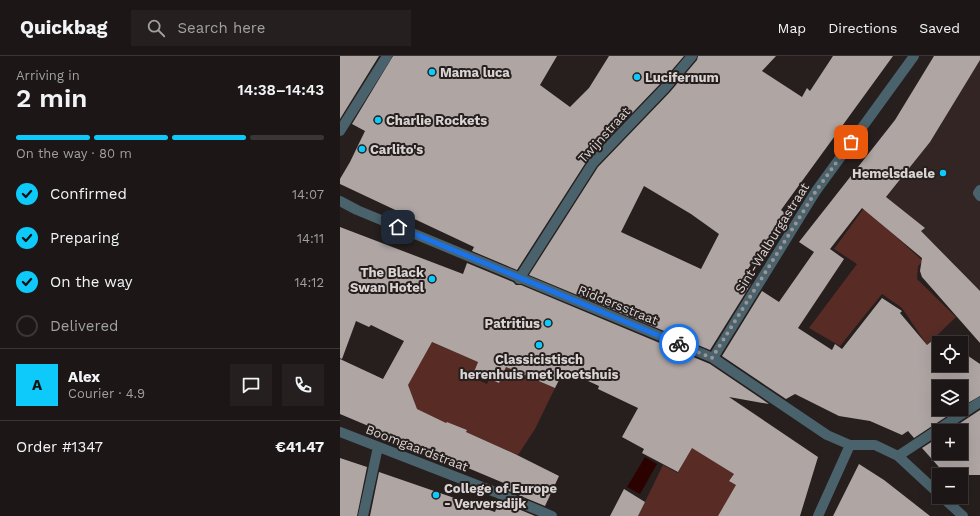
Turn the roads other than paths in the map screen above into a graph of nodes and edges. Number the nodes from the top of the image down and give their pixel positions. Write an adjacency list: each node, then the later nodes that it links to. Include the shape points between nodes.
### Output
1 (387, 56): 4 (street)
2 (692, 56): 8 (street, Twijnstraat, via 594,163)
3 (914, 56): 9 (street, Sint-Walburgastraat, via 816,191)
4 (340, 131)
5 (980, 190): 6 (street)
6 (980, 196)
7 (340, 201): 8 (street, Riddersstraat)
8 (519, 279): 9 (street, Riddersstraat)
9 (712, 358): 12 (street, Riddersstraat, via 827,435)
10 (980, 402): 14 (street)
11 (340, 432): 13 (street, Boomgaardstraat)
12 (850, 445): 14 (street, Riddersstraat, via 875,445); 19 (street)
13 (378, 447): 17 (street); 18 (street, Boomgaardstraat)
14 (898, 456): 15 (street, Riddersstraat)
15 (932, 488)
16 (950, 504): 20 (street)
17 (363, 516)
18 (552, 516)
19 (818, 516)
20 (963, 516)

